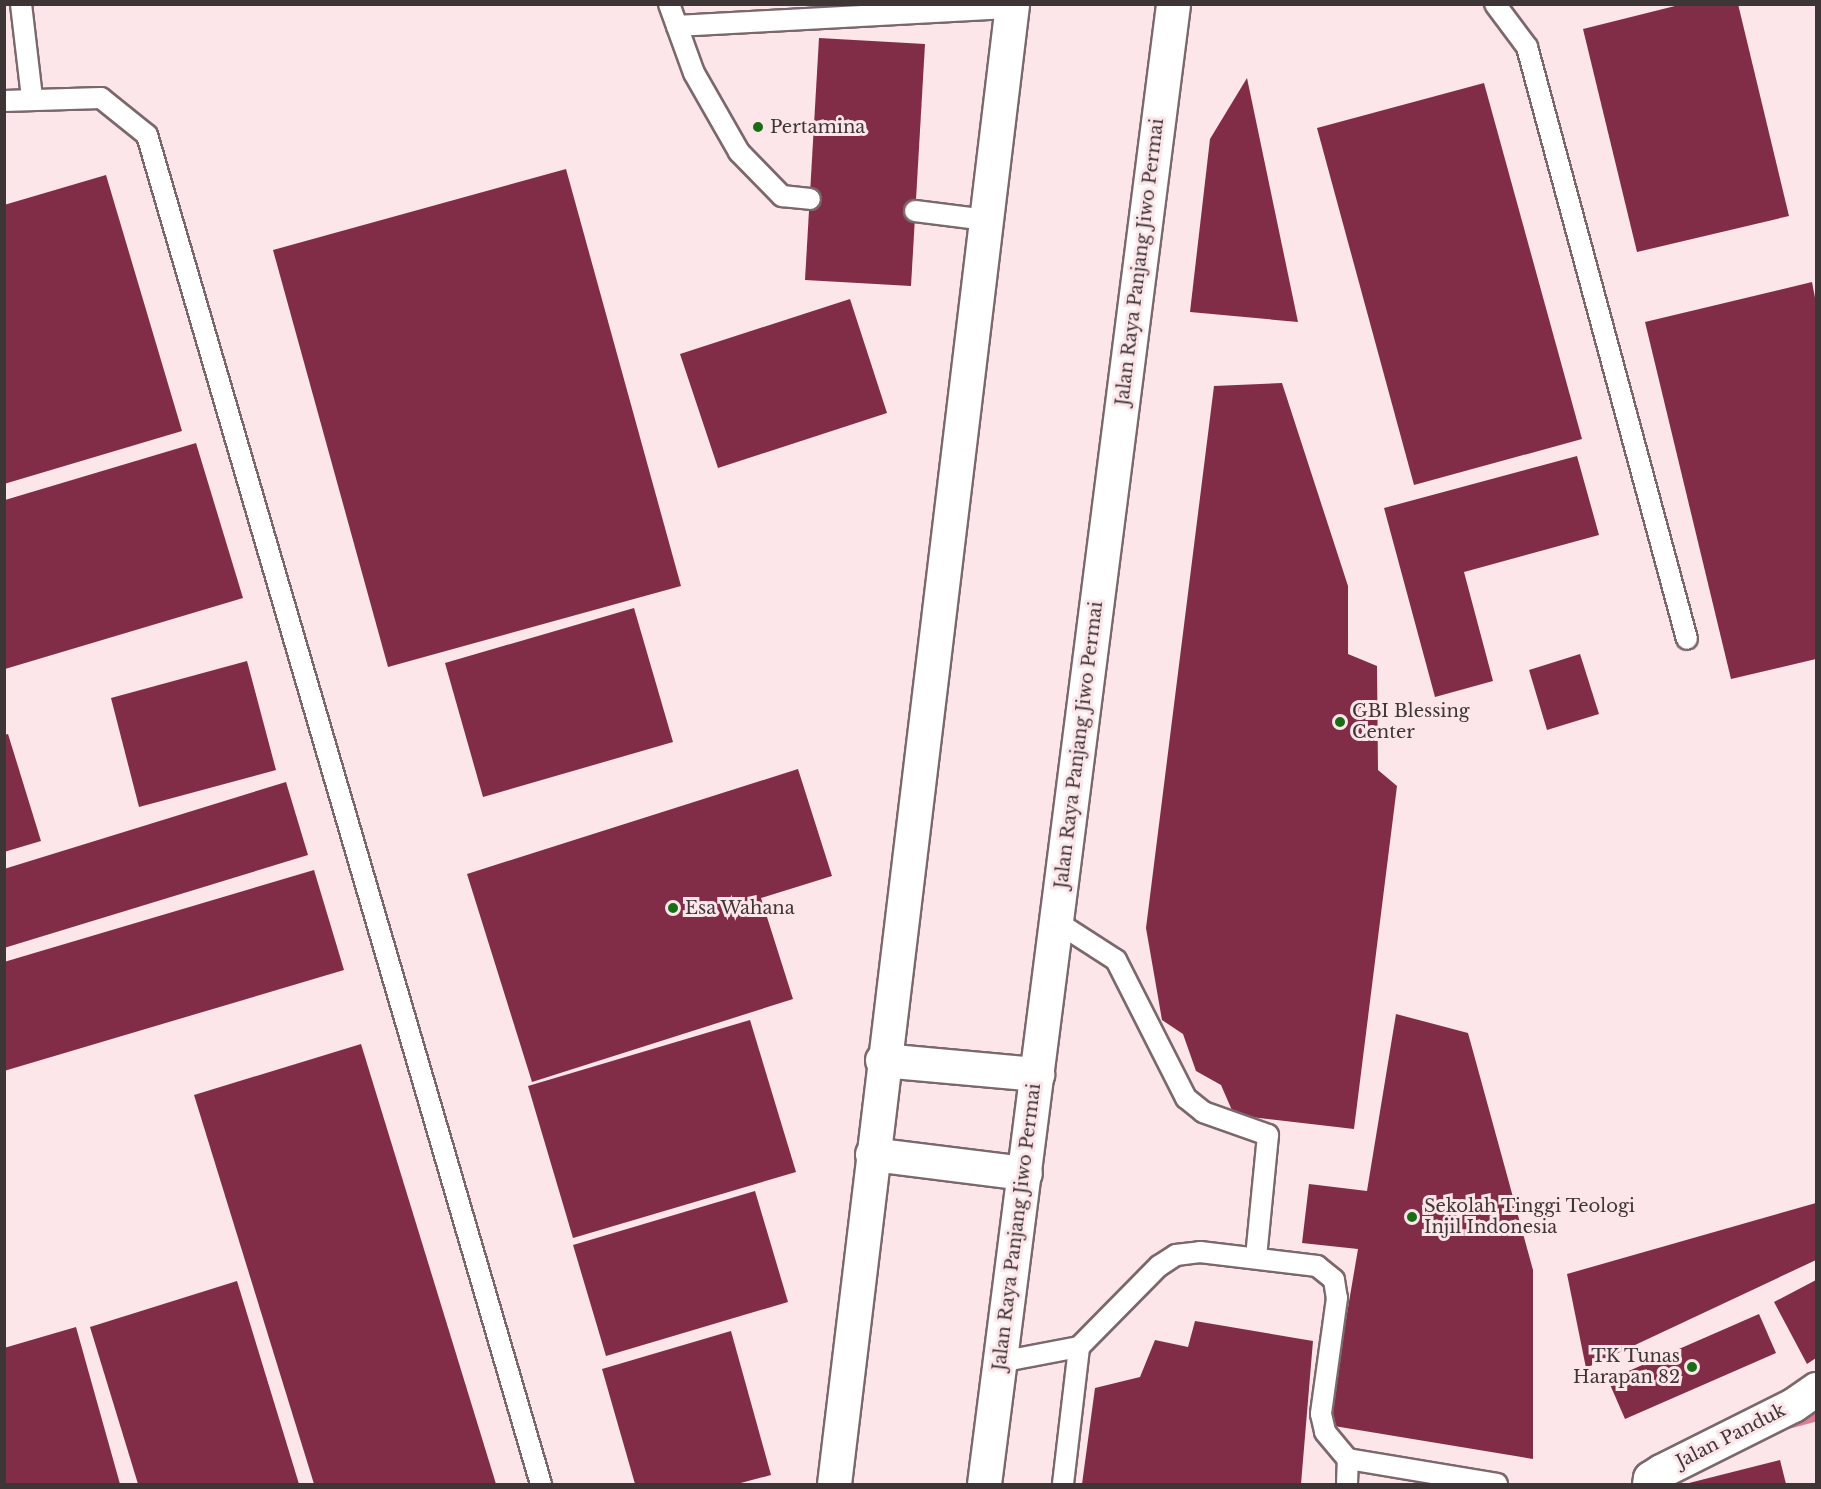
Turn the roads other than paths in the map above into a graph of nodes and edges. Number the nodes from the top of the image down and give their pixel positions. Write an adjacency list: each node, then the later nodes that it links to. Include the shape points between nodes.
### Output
1 (21, 4): 7 (lane)
2 (669, 4): 6 (lane)
3 (1173, 4): 13 (street, Jalan Raya Panjang Jiwo Permai)
4 (1495, 4): 12 (lane, via 1527,47)
5 (1012, 6): 6 (lane); 11 (street)
6 (677, 26): 9 (lane, via 694,73 739,152 782,196)
7 (32, 98): 8 (lane); 23 (lane, via 101,98 147,135)
8 (4, 101)
9 (810, 199)
10 (915, 211): 11 (lane)
11 (986, 220): 14 (street)
12 (1688, 639)
13 (1057, 922): 15 (street, Jalan Raya Panjang Jiwo Permai); 18 (lane, via 1116,960 1186,1098 1203,1112 1268,1135)
14 (882, 1060): 15 (street); 16 (street)
15 (1037, 1074): 17 (street, Jalan Raya Panjang Jiwo Permai)
16 (872, 1154): 17 (street); 24 (street)
17 (1025, 1173): 20 (street, Jalan Raya Panjang Jiwo Permai)
18 (1256, 1257): 19 (lane, via 1200,1252 1176,1255 1159,1266); 22 (lane, via 1317,1266 1334,1280 1337,1298 1322,1414 1325,1431)
19 (1079, 1347): 20 (lane); 26 (lane)
20 (1000, 1362): 25 (street, Jalan Raya Panjang Jiwo Permai)
21 (1816, 1389): 29 (street, Jalan Panduk, via 1793,1405 1661,1471 1650,1478)
22 (1348, 1459): 27 (lane); 28 (lane)
23 (541, 1485)
24 (834, 1485)
25 (984, 1485)
26 (1063, 1485)
27 (1347, 1485)
28 (1497, 1485)
29 (1649, 1485)

